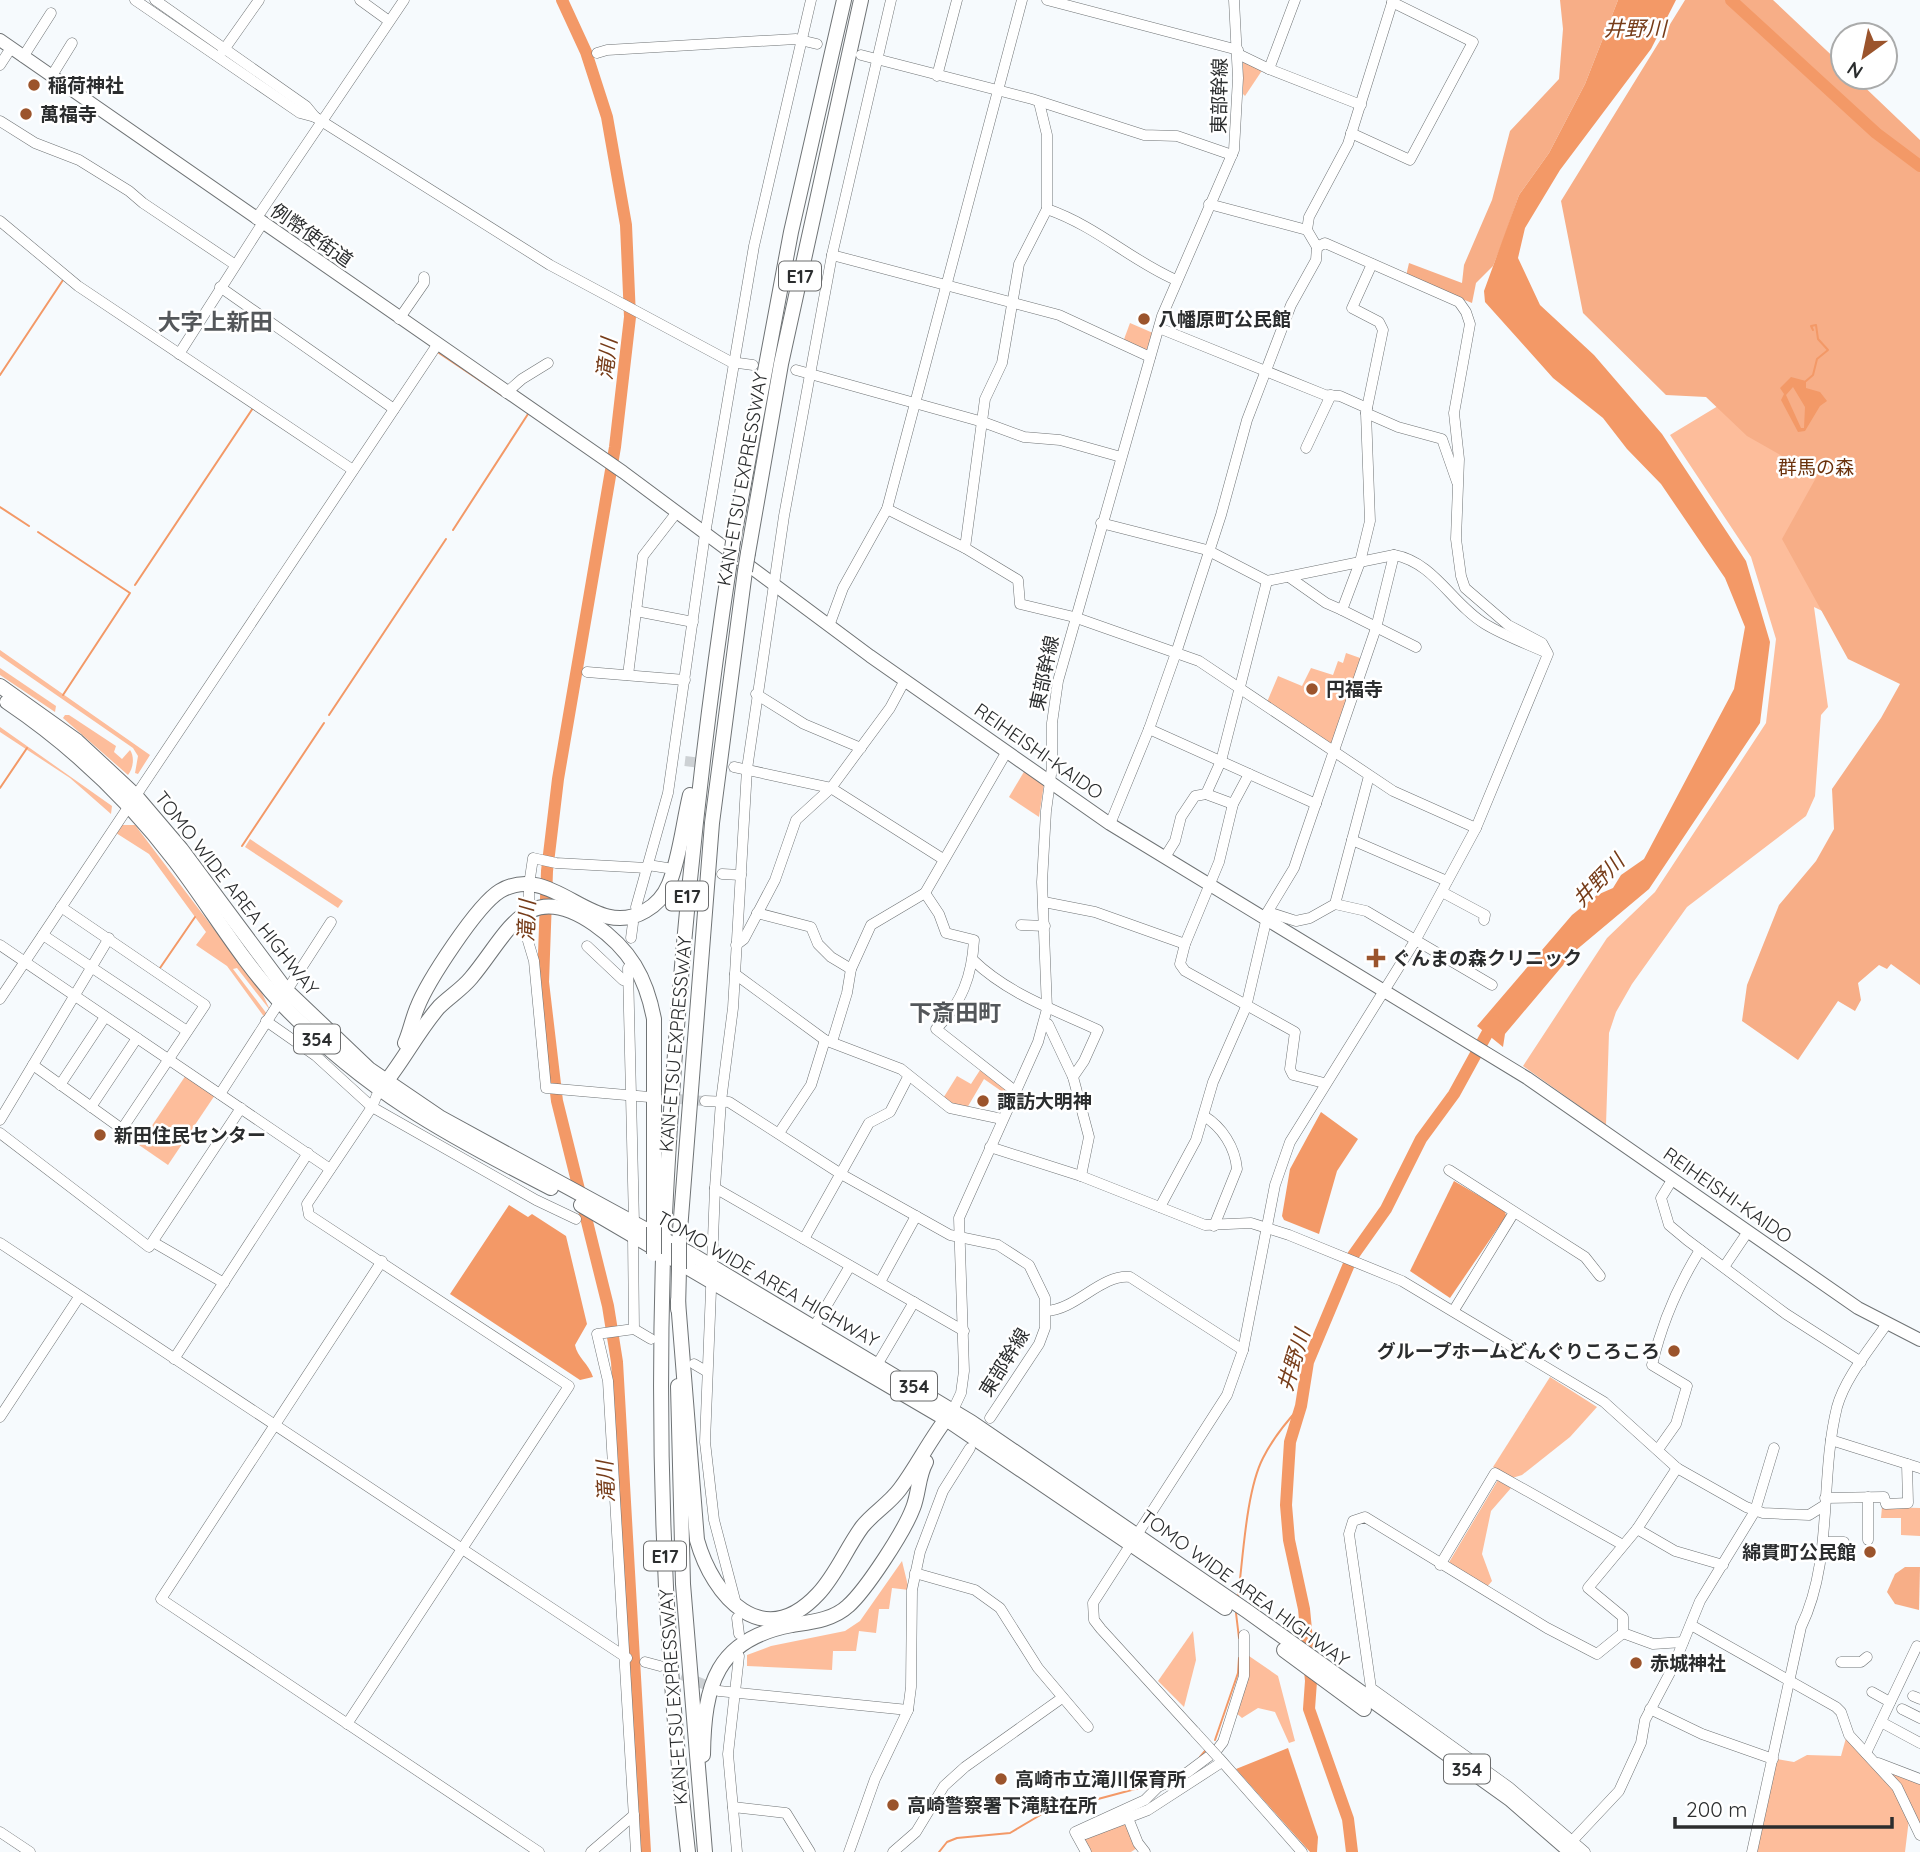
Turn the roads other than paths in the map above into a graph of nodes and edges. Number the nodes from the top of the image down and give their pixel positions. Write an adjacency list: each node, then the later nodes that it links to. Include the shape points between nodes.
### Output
1 (135, 0): 22 (street)
2 (155, 0): 22 (street)
3 (259, 0): 22 (street)
4 (360, 0): 17 (street)
5 (404, 0): 17 (street)
6 (811, 0): 18 (street)
7 (844, 0): 104 (highway, KAN-ETSU EXPRESSWAY / E17, bridge, via 789,244 733,542)
8 (861, 0): 225 (highway, KAN-ETSU EXPRESSWAY / E17, bridge, via 781,364 745,571 712,823)
9 (891, 0): 27 (street)
10 (957, 0): 30 (street)
11 (1022, 0): 32 (street)
12 (1047, 0): 23 (street)
13 (1234, 0): 23 (street, 東部幹線)
14 (1295, 0): 29 (street)
15 (1392, 1): 34 (street); 37 (street, via 1473,42 1410,160)
16 (51, 13): 26 (street)
17 (389, 21): 35 (street)
18 (801, 40): 21 (street); 24 (street); 59 (street, via 754,246)
19 (72, 43): 31 (street)
20 (5, 44): 26 (main road, 例幣使街道); 28 (street)
21 (817, 44)
22 (222, 52): 35 (street, via 306,106)
23 (1238, 52): 29 (street); 38 (street, 東部幹線, via 1237,135)
24 (597, 53)
25 (861, 55): 27 (street)
26 (23, 57): 31 (main road, 例幣使街道)
27 (876, 59): 30 (street); 45 (street)
28 (0, 65)
29 (1269, 69): 34 (street)
30 (937, 76): 32 (street)
31 (51, 77): 42 (main road, 例幣使街道)
32 (998, 90): 33 (street); 50 (street)
33 (1039, 102): 38 (street, via 1124,130 1177,136); 40 (street, via 1046,135)
34 (1361, 105): 37 (street)
35 (318, 119): 42 (street); 59 (street, via 547,264)
36 (0, 121): 46 (street, via 121,185)
37 (1351, 134): 43 (street, via 1309,217)
38 (1232, 155): 39 (street, 東部幹線)
39 (1209, 204): 43 (street); 49 (street, 東部幹線)
40 (1048, 209): 49 (street, via 1088,225); 52 (street, via 1022,254)
41 (0, 221): 56 (street, via 78,286)
42 (259, 221): 46 (street); 53 (main road, 例幣使街道)
43 (1307, 230): 44 (street)
44 (1317, 247): 47 (street, via 1325,243); 62 (street, via 1316,260 1291,305)
45 (832, 255): 50 (street); 63 (street)
46 (234, 264): 51 (street)
47 (1372, 264): 68 (street, via 1352,309 1379,322 1383,330); 74 (street, via 1459,303 1470,324 1454,413)
48 (424, 277): 53 (street)
49 (1176, 280): 54 (street, 東部幹線)
50 (946, 286): 52 (street); 66 (street)
51 (220, 287): 56 (street); 67 (street)
52 (1014, 303): 57 (street, via 1059,315); 69 (street, via 1002,363 985,399)
53 (399, 319): 55 (main road, 例幣使街道)
54 (1159, 327): 57 (street, 東部幹線); 62 (street)
55 (436, 345): 64 (main road, 例幣使街道); 67 (street)
56 (179, 354): 72 (street)
57 (1150, 357): 71 (street, 東部幹線)
58 (548, 363): 64 (street)
59 (736, 363): 60 (street); 78 (street)
60 (753, 365)
61 (796, 370): 63 (street)
62 (1265, 371): 65 (street); 80 (street)
63 (810, 377): 66 (street); 85 (street)
64 (506, 393): 73 (main road, 例幣使街道)
65 (1331, 395): 68 (street); 70 (street)
66 (916, 405): 69 (street); 75 (street)
67 (394, 409): 72 (street)
68 (1366, 411): 74 (street, via 1398,427 1442,439); 82 (street, via 1370,522)
69 (983, 422): 71 (street, via 1024,437 1060,440); 79 (street)
70 (1306, 448)
71 (1121, 457): 77 (street, 東部幹線)
72 (352, 470): 116 (street)
73 (620, 470): 76 (main road, REIHEISHI-KAIDO)
74 (1459, 486): 94 (street, via 1456,539 1465,587 1508,625 1542,643)
75 (887, 509): 79 (street); 90 (street, via 843,588)
76 (677, 512): 78 (main road, REIHEISHI-KAIDO); 87 (street, via 643,556)
77 (1101, 523): 80 (street); 88 (street, 東部幹線)
78 (705, 534): 85 (main road, REIHEISHI-KAIDO); 89 (street)
79 (965, 548): 88 (street, via 1018,580 1020,604)
80 (1207, 550): 84 (street); 93 (street)
81 (1394, 555): 82 (street); 91 (street); 94 (street, via 1429,572 1483,623)
82 (1360, 562): 83 (street); 86 (street)
83 (1289, 577): 84 (street); 86 (street)
84 (1267, 581): 100 (street)
85 (774, 584): 90 (main road, REIHEISHI-KAIDO); 101 (street)
86 (1342, 610): 91 (street)
87 (636, 611): 89 (street); 96 (street)
88 (1074, 617): 93 (street); 113 (street, 東部幹線, via 1054,699)
89 (693, 622): 97 (street)
90 (829, 626): 98 (main road, REIHEISHI-KAIDO)
91 (1376, 628): 92 (street); 106 (street)
92 (1416, 648)
93 (1177, 650): 100 (street); 103 (street)
94 (1548, 653): 120 (street)
95 (587, 672): 96 (street)
96 (628, 676): 97 (street)
97 (685, 680): 124 (street, via 679,760)
98 (905, 680): 105 (street); 107 (main road, REIHEISHI-KAIDO)
99 (0, 686): 116 (highway, TOMO WIDE AREA HIGHWAY / 354, via 69,734)
100 (1239, 687): 106 (street); 108 (street)
101 (756, 694): 105 (street, via 804,724); 110 (street)
102 (0, 698): 116 (highway, TOMO WIDE AREA HIGHWAY / 354)
103 (1149, 729): 108 (street); 119 (street)
104 (704, 735): 133 (highway, via 672,875 657,902 641,914 616,918); 210 (highway, KAN-ETSU EXPRESSWAY / E17)
105 (861, 748): 114 (street)
106 (1332, 751): 112 (street); 118 (street)
107 (1006, 753): 113 (main road, REIHEISHI-KAIDO); 123 (street)
108 (1221, 761): 111 (street); 115 (street)
109 (734, 767): 110 (street)
110 (747, 769): 114 (street); 127 (street)
111 (1249, 774): 117 (street); 118 (street)
112 (1369, 776): 120 (street); 121 (street)
113 (1050, 783): 119 (main road, REIHEISHI-KAIDO); 134 (street, 東部幹線)
114 (831, 788): 123 (street); 139 (street, via 796,820 775,880)
115 (1206, 794): 117 (street); 122 (street, via 1195,796 1181,817)
116 (131, 800): 136 (street); 163 (highway, TOMO WIDE AREA HIGHWAY / 354, via 181,849)
117 (1233, 804): 129 (street)
118 (1317, 804): 140 (street, via 1294,868)
119 (1110, 824): 122 (main road, REIHEISHI-KAIDO)
120 (1476, 828): 128 (street)
121 (1352, 840): 128 (street); 135 (street)
122 (1165, 857): 129 (main road, REIHEISHI-KAIDO)
123 (943, 859): 132 (street)
124 (648, 867): 125 (street); 130 (street, via 533,858); 137 (street)
125 (667, 868)
126 (722, 874): 127 (street)
127 (741, 875): 152 (street)
128 (1447, 881): 131 (street)
129 (1211, 883): 140 (main road, REIHEISHI-KAIDO); 150 (street)
130 (530, 884): 133 (highway); 138 (street); 178 (highway, via 502,890 477,913 423,996 405,1043)
131 (1441, 892): 141 (street, via 1485,915); 149 (street)
132 (925, 893): 154 (street, via 946,933 974,940); 158 (street, via 871,925)
133 (560, 900): 138 (highway); 210 (highway, via 626,951 649,992 654,1019)
134 (1044, 902): 145 (street, 東部幹線); 150 (street, via 1095,912)
135 (1335, 904): 140 (street, via 1296,921); 149 (street, via 1366,911)
136 (61, 907): 146 (street); 147 (street)
137 (636, 907)
138 (529, 911): 178 (highway, via 512,922 471,978 439,1007); 183 (street, via 527,941 534,961 546,1088)
139 (757, 913): 152 (street); 158 (street, via 811,926 818,944)
140 (1266, 915): 162 (main road, REIHEISHI-KAIDO); 166 (street)
141 (1484, 920)
142 (331, 922): 163 (street)
143 (633, 923): 148 (street)
144 (1021, 925): 145 (street)
145 (1045, 926): 167 (street, 東部幹線)
146 (43, 935): 155 (street); 156 (street)
147 (109, 938): 156 (street); 171 (street, via 204,1002)
148 (631, 938)
149 (1415, 942): 161 (street); 162 (street)
150 (1185, 944): 166 (street, via 1179,959 1185,971)
151 (0, 945): 155 (street)
152 (736, 945): 159 (street)
153 (587, 946): 160 (street)
154 (973, 960): 167 (street); 181 (street, via 963,996 936,1029)
155 (24, 963): 164 (street); 165 (street)
156 (92, 968): 164 (street); 171 (street)
157 (628, 968): 160 (street)
158 (851, 969): 173 (street)
159 (735, 974): 173 (street); 186 (street)
160 (628, 981): 183 (street)
161 (1493, 985)
162 (1383, 990): 179 (street); 201 (main road, REIHEISHI-KAIDO, via 1520,1073)
163 (283, 995): 169 (street); 178 (highway, TOMO WIDE AREA HIGHWAY / 354)
164 (75, 996): 168 (street); 175 (street)
165 (0, 999)
166 (1246, 1007): 179 (street, via 1295,1032 1293,1075); 190 (street, via 1213,1082)
167 (1046, 1009): 170 (street, 東部幹線); 177 (street, via 1098,1030)
168 (105, 1017): 172 (street); 180 (street)
169 (266, 1021): 182 (street); 188 (street, via 316,1056)
170 (1044, 1023): 177 (street); 181 (street, 東部幹線)
171 (187, 1031): 174 (street)
172 (137, 1038): 174 (street); 187 (street)
173 (829, 1041): 176 (street, via 901,1069); 194 (street, via 811,1085)
174 (169, 1059): 182 (street); 187 (street, via 122,1129)
175 (33, 1065): 180 (street); 192 (street)
176 (908, 1077): 191 (street, via 950,1108); 199 (street, via 890,1112 869,1123)
177 (1073, 1077): 200 (street, via 1089,1137)
178 (382, 1083): 188 (street); 209 (highway, TOMO WIDE AREA HIGHWAY / 354)
179 (1325, 1083): 208 (street, via 1290,1142)
180 (60, 1085): 187 (street)
181 (1015, 1091): 191 (street, 東部幹線)
182 (220, 1094): 189 (street)
183 (634, 1097): 184 (street); 209 (street)
184 (649, 1097)
185 (705, 1101): 186 (street)
186 (721, 1101): 194 (street); 202 (street)
187 (91, 1107)
188 (372, 1107): 197 (street); 206 (street)
189 (241, 1108): 196 (street); 214 (street)
190 (1204, 1116): 203 (street); 207 (street, via 1221,1127 1237,1162)
191 (1002, 1119): 195 (street, 東部幹線)
192 (0, 1120)
193 (0, 1133): 214 (street, via 149,1247)
194 (779, 1133): 199 (street)
195 (990, 1146): 200 (street); 213 (street, 東部幹線, via 963,1207)
196 (308, 1153): 197 (street); 223 (street)
197 (330, 1169): 217 (street, via 307,1204 309,1214)
198 (1449, 1170): 204 (street)
199 (841, 1174): 205 (street); 212 (street)
200 (1081, 1176): 203 (street)
201 (1672, 1180): 211 (main road, REIHEISHI-KAIDO); 216 (street, via 1661,1198 1669,1225)
202 (715, 1188): 212 (street); 220 (street)
203 (1160, 1207): 207 (street)
204 (1513, 1213): 221 (street, via 1585,1257); 227 (street)
205 (916, 1216): 213 (street); 222 (street)
206 (576, 1219)
207 (1214, 1226): 208 (street, via 1239,1222)
208 (1267, 1228): 227 (street, via 1394,1279); 235 (street)
209 (633, 1229): 220 (highway, TOMO WIDE AREA HIGHWAY / 354); 231 (street)
210 (659, 1230): 313 (highway, KAN-ETSU EXPRESSWAY / E17, via 666,1584)
211 (1747, 1233): 219 (street); 229 (main road, REIHEISHI-KAIDO)
212 (803, 1238): 218 (street)
213 (959, 1238): 228 (street, 東部幹線, via 998,1245 1020,1257 1042,1286); 232 (street)
214 (153, 1242): 223 (street)
215 (0, 1243): 224 (street)
216 (1700, 1250): 219 (street); 247 (street, via 1671,1300 1652,1365 1687,1386 1676,1424)
217 (382, 1261): 244 (street); 261 (street, via 569,1386)
218 (850, 1266): 222 (street); 230 (street)
219 (1724, 1267): 237 (street)
220 (710, 1272): 230 (highway, TOMO WIDE AREA HIGHWAY / 354); 240 (street); 242 (highway, TOMO WIDE AREA HIGHWAY / 354)
221 (1600, 1276)
222 (880, 1282): 226 (street)
223 (224, 1283): 236 (street)
224 (79, 1297): 236 (street); 241 (street)
225 (678, 1301): 242 (highway, via 697,1540 716,1587 747,1614 780,1617 802,1608 818,1594 865,1524 889,1503); 303 (highway, KAN-ETSU EXPRESSWAY / E17, via 683,1584)
226 (914, 1302): 232 (street); 239 (street)
227 (1454, 1310): 247 (street, via 1622,1415)
228 (1046, 1311): 235 (street, via 1118,1278 1130,1277); 243 (street, 東部幹線, via 1039,1344)
229 (1886, 1325): 234 (main road, REIHEISHI-KAIDO); 237 (street)
230 (814, 1327): 239 (highway, TOMO WIDE AREA HIGHWAY / 354)
231 (628, 1329): 233 (street); 274 (street, via 597,1334 608,1381)
232 (964, 1331): 242 (street, via 962,1383)
233 (651, 1339)
234 (1920, 1340)
235 (1243, 1350): 256 (street, via 1227,1395 1203,1437)
236 (174, 1359): 244 (street)
237 (1861, 1362): 245 (street, via 1843,1391)
238 (694, 1364): 240 (street)
239 (877, 1364): 242 (highway, TOMO WIDE AREA HIGHWAY / 354)
240 (706, 1371): 265 (street, via 708,1477 714,1520)
241 (0, 1417)
242 (950, 1417): 256 (highway, TOMO WIDE AREA HIGHWAY / 354); 303 (highway, via 921,1471 908,1517 852,1602 829,1617 754,1636 733,1650 719,1668 704,1720)
243 (990, 1418)
244 (274, 1426): 261 (street); 291 (street, via 161,1599)
245 (1831, 1440): 249 (street); 253 (street)
246 (970, 1448): 264 (street, via 934,1510)
247 (1659, 1448): 250 (street)
248 (1774, 1448): 254 (street)
249 (1907, 1464): 251 (street); 252 (street, via 1908,1503 1886,1504 1884,1497)
250 (1677, 1468): 254 (street); 255 (street)
251 (1920, 1468)
252 (1868, 1497): 253 (street); 257 (street)
253 (1825, 1502): 254 (street, via 1809,1515); 258 (street)
254 (1755, 1511): 263 (street)
255 (1637, 1529): 260 (street); 263 (street, via 1675,1551)
256 (1133, 1538): 267 (highway, TOMO WIDE AREA HIGHWAY / 354, via 1223,1600); 296 (street, bridge, via 1096,1594 1094,1620)
257 (1868, 1540)
258 (1823, 1542): 259 (street); 279 (street, via 1812,1603)
259 (1844, 1542)
260 (1623, 1545): 262 (street, via 1496,1473); 269 (street, via 1588,1588 1623,1617)
261 (463, 1549): 274 (street); 291 (street)
262 (1440, 1565): 269 (street, via 1597,1654); 308 (street, via 1365,1517 1353,1521 1349,1534 1371,1688 1509,1787)
263 (1723, 1565): 268 (street)
264 (915, 1573): 283 (street, via 975,1590 999,1608); 288 (street)
265 (736, 1600)
266 (737, 1618): 270 (street)
267 (1246, 1623): 284 (highway, TOMO WIDE AREA HIGHWAY / 354, via 1279,1641); 296 (street, via 1244,1676)
268 (1691, 1625): 271 (street); 279 (street)
269 (1623, 1633): 271 (street, via 1653,1644)
270 (739, 1634)
271 (1683, 1642): 286 (street)
272 (1917, 1646): 285 (street)
273 (739, 1656): 282 (street)
274 (624, 1657): 301 (street)
275 (1867, 1657): 277 (street, via 1861,1662)
276 (645, 1662): 278 (street)
277 (1841, 1662)
278 (660, 1666)
279 (1788, 1682): 295 (street, via 1836,1707 1849,1735); 297 (street)
280 (719, 1691): 282 (street)
281 (1872, 1692): 285 (street)
282 (736, 1693): 288 (street); 300 (street, via 728,1734)
283 (1062, 1698): 292 (street); 318 (street, via 944,1786 916,1832)
284 (1358, 1699): 308 (highway, TOMO WIDE AREA HIGHWAY / 354, via 1510,1799); 322 (highway, TOMO WIDE AREA HIGHWAY / 354, via 1506,1807)
285 (1890, 1702): 290 (street)
286 (1650, 1709): 297 (street, via 1702,1734); 308 (street, via 1641,1743 1619,1791)
287 (1902, 1709): 289 (street)
288 (908, 1710): 317 (street, via 875,1779)
289 (1920, 1718)
290 (1881, 1722): 294 (street); 295 (street)
291 (347, 1724): 310 (street)
292 (1088, 1727)
293 (1201, 1743): 296 (street)
294 (1920, 1743)
295 (1866, 1753): 298 (street)
296 (1218, 1756): 302 (street, via 1175,1795); 306 (street, via 1158,1787 1145,1801 1075,1832); 321 (street)
297 (1773, 1759): 307 (street)
298 (1877, 1763): 299 (street); 305 (street, via 1897,1787)
299 (1919, 1776)
300 (733, 1807): 315 (street); 316 (street, via 786,1813)
301 (634, 1815): 311 (street); 312 (street)
302 (1128, 1818): 306 (street); 320 (street)
303 (702, 1829): 314 (highway, KAN-ETSU EXPRESSWAY / E17)
304 (1, 1833): 309 (street)
305 (1920, 1835)
306 (1078, 1837): 319 (street)
307 (1754, 1841): 324 (street); 325 (street)
308 (1572, 1846): 323 (street)
309 (30, 1852)
310 (539, 1852)
311 (591, 1852)
312 (636, 1852)
313 (688, 1852)
314 (705, 1852)
315 (737, 1852)
316 (810, 1852)
317 (849, 1852)
318 (892, 1852)
319 (1086, 1852)
320 (1145, 1852)
321 (1303, 1852)
322 (1559, 1852)
323 (1585, 1852)
324 (1741, 1852)
325 (1752, 1852)

